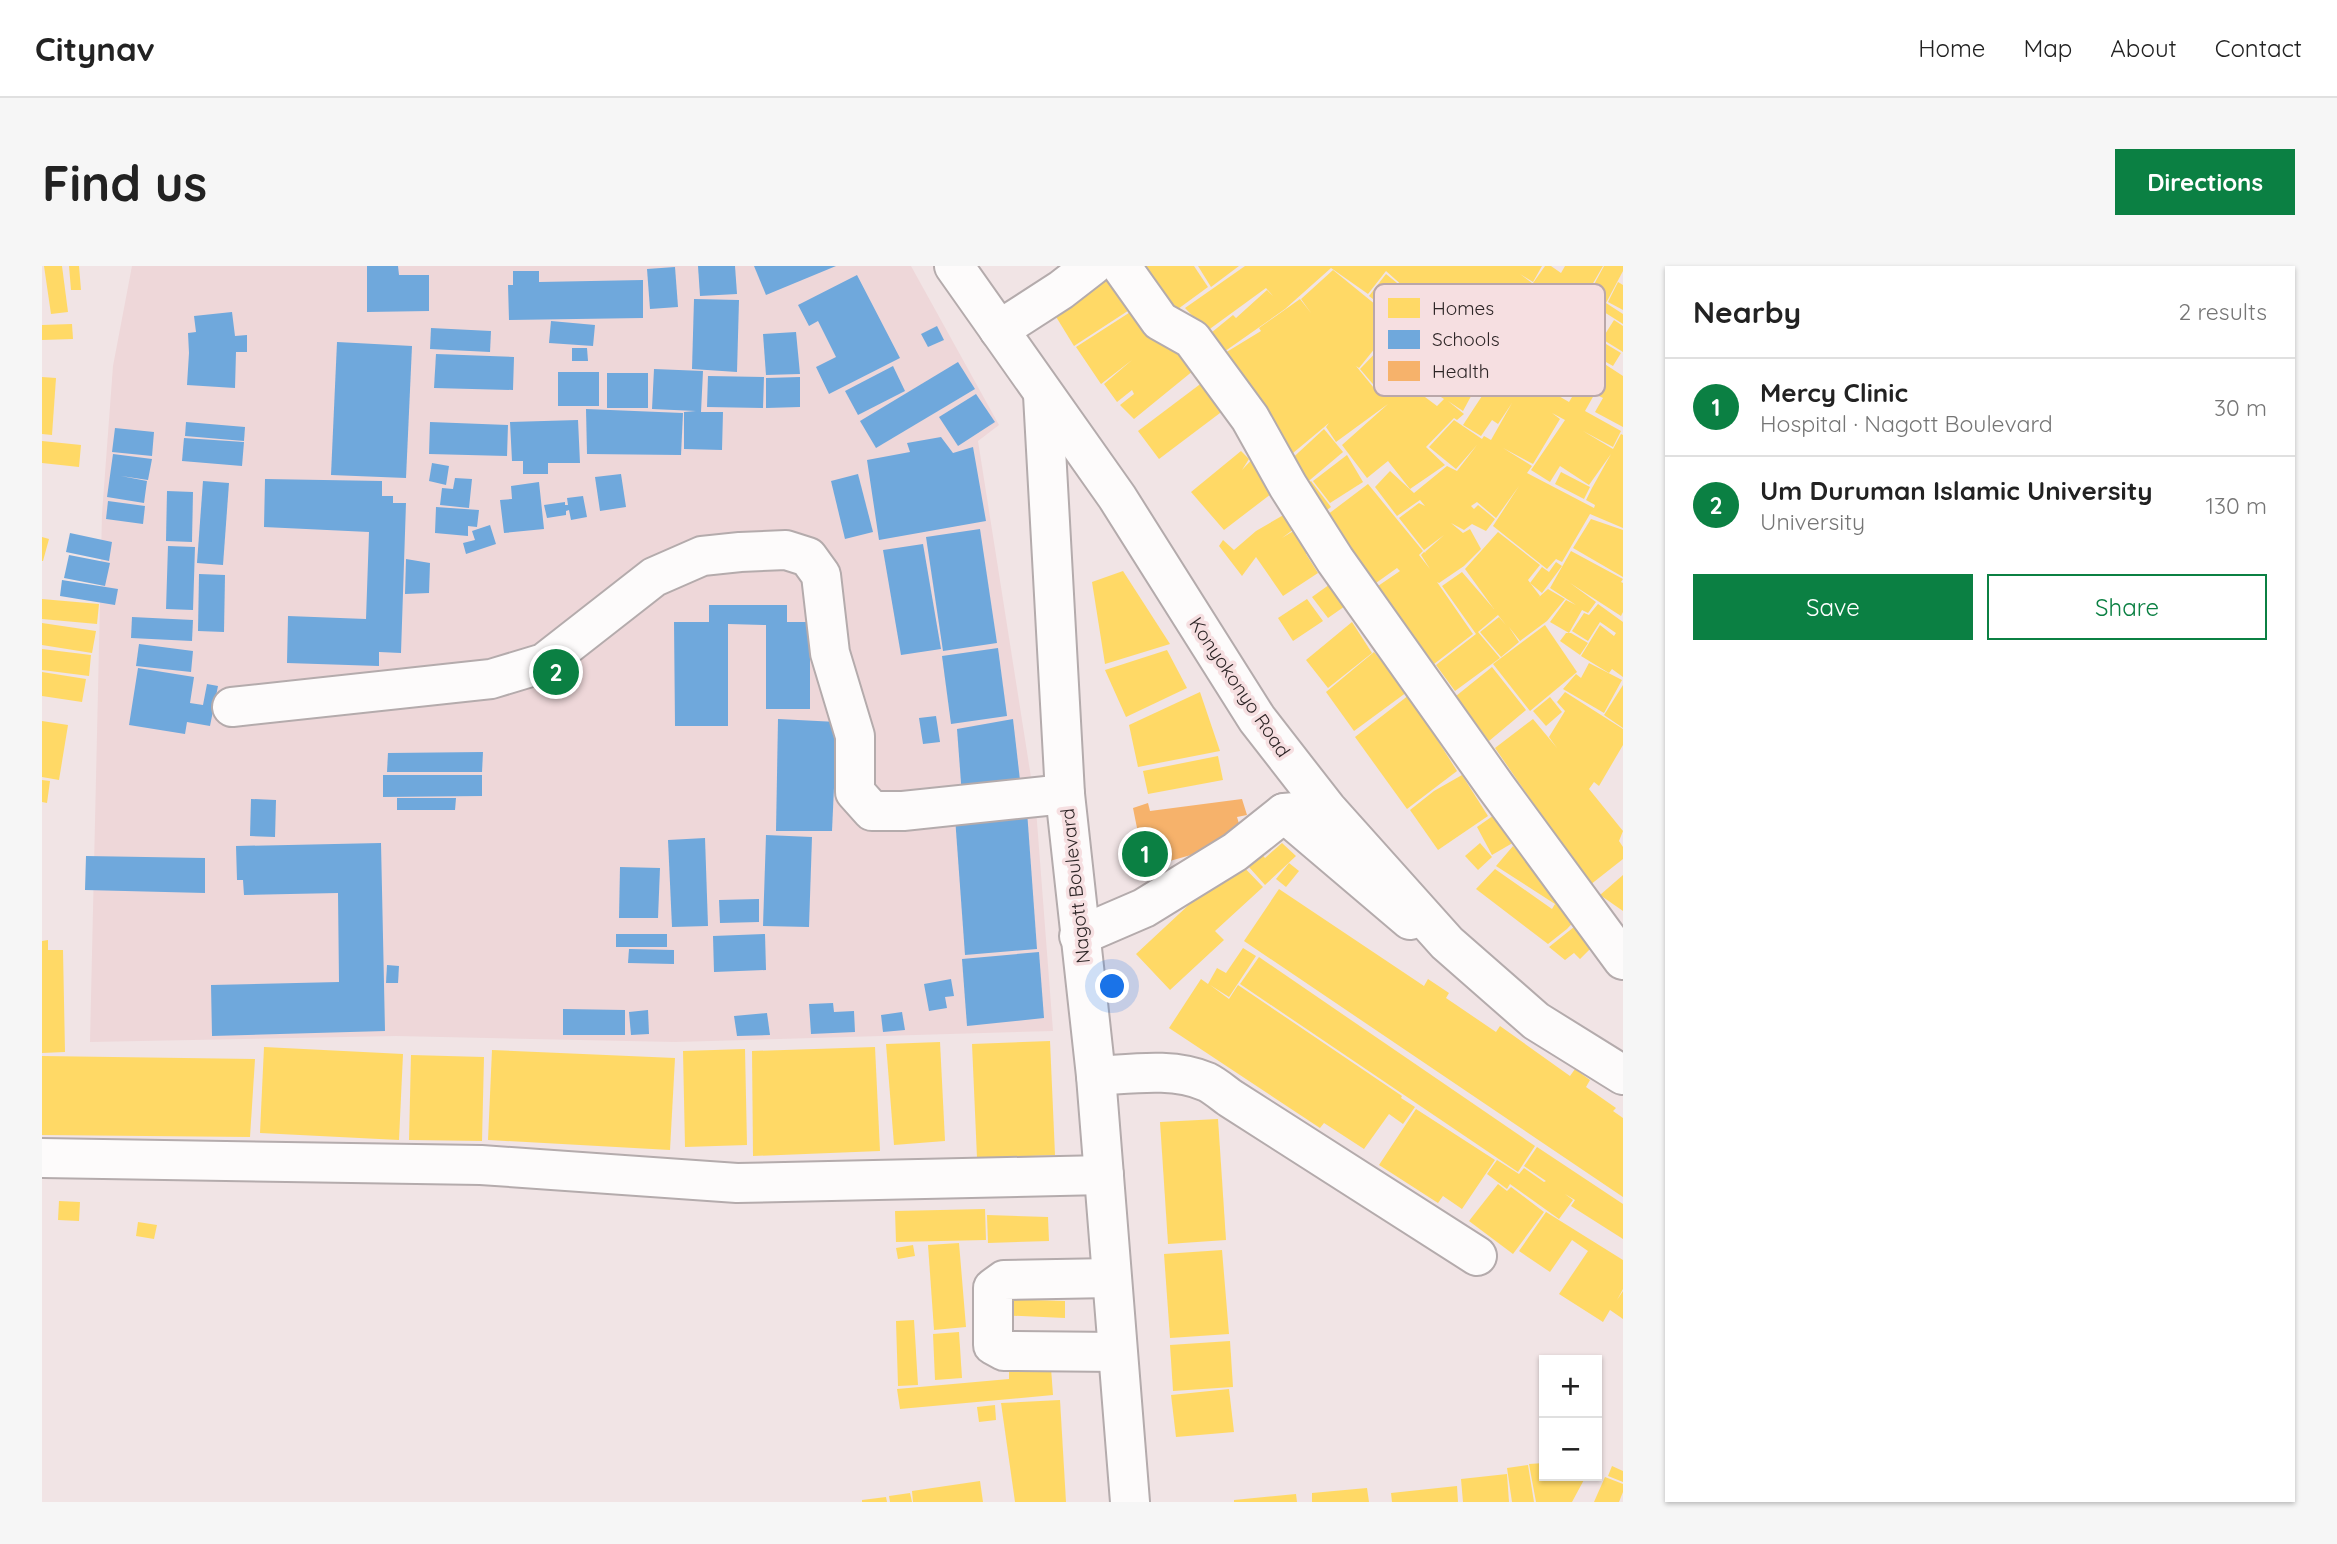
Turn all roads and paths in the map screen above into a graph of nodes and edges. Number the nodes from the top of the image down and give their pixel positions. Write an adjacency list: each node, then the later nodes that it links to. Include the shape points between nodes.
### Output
1 (954, 266): 4 (street, Konyokonyo Road)
2 (1092, 266): 4 (street)
3 (1121, 266): 11 (street, via 1160,321 1192,339 1250,418 1335,560)
4 (999, 330): 5 (street, Konyokonyo Road)
5 (1043, 395): 7 (street, Nagott Boulevard); 8 (street, Konyokonyo Road, via 1117,497 1257,719)
6 (232, 707): 7 (street, via 491,679 544,663 654,577 702,556 786,550 808,557 821,575 830,653 855,736 855,792 872,810 904,811)
7 (1065, 794): 10 (street, Nagott Boulevard)
8 (1327, 809): 9 (street); 12 (street, Konyokonyo Road, via 1447,943 1536,1021)
9 (1284, 813): 10 (street, via 1235,852 1144,908); 14 (street, via 1585,1068)
10 (1079, 936): 13 (street, Nagott Boulevard)
11 (1623, 960)
12 (1623, 1075)
13 (1096, 1076): 16 (street, Nagott Boulevard); 17 (street, via 1181,1075 1208,1083)
14 (1623, 1091)
15 (42, 1158): 16 (street, via 481,1165 737,1183)
16 (1104, 1175): 18 (street, Nagott Boulevard)
17 (1477, 1256)
18 (1111, 1278): 19 (street, Nagott Boulevard); 19 (street, via 1004,1280 993,1288 993,1345 1003,1352)
19 (1117, 1352): 20 (street, Nagott Boulevard)
20 (1130, 1502)

